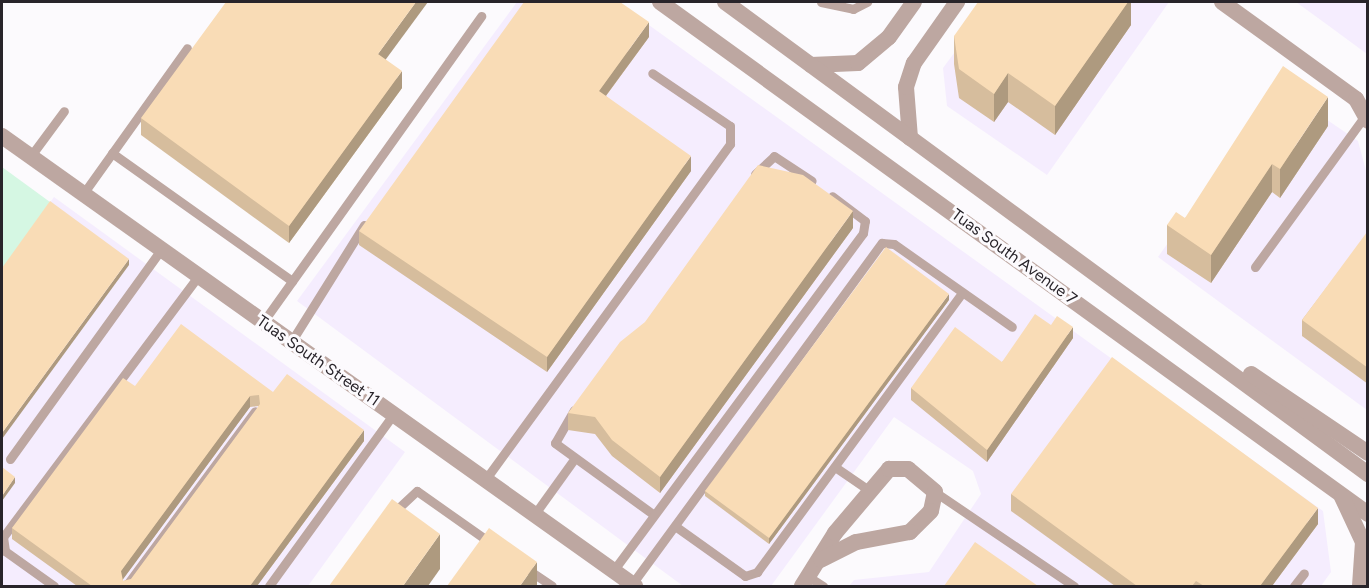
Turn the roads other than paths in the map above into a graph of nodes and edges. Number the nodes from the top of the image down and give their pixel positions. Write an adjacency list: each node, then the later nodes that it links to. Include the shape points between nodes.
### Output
1 (660, 2): 42 (street, Tuas South Avenue 7)
2 (725, 2): 10 (street)
3 (821, 2): 4 (lane, via 853,9)
4 (867, 2)
5 (914, 2): 10 (street, via 889,37 858,63)
6 (957, 2): 16 (street, via 914,63 906,87)
7 (1222, 2): 12 (street)
8 (481, 16): 25 (lane)
9 (187, 48): 17 (lane)
10 (811, 65): 16 (street)
11 (652, 73): 39 (lane, via 730,126 730,144)
12 (1362, 100): 14 (street)
13 (64, 111): 18 (lane)
14 (1366, 119): 23 (lane)
15 (2, 136): 18 (street, Tuas South Street 11)
16 (910, 138): 30 (street)
17 (112, 153): 20 (lane); 25 (lane)
18 (30, 157): 20 (street, Tuas South Street 11)
19 (745, 188): 45 (lane, via 766,159 778,157 863,218 864,228)
20 (83, 194): 22 (street, Tuas South Street 11)
21 (369, 219): 29 (lane)
22 (161, 250): 24 (street, Tuas South Street 11); 36 (lane)
23 (1255, 267)
24 (198, 276): 27 (street, Tuas South Street 11); 55 (lane, via 3,537 5,551)
25 (292, 281): 27 (lane)
26 (962, 293): 28 (lane); 37 (lane); 47 (lane, via 894,244 882,243)
27 (263, 322): 29 (street, Tuas South Street 11)
28 (1012, 327)
29 (291, 342): 33 (street, Tuas South Street 11)
30 (1203, 348): 34 (street, via 1229,359); 38 (street)
31 (584, 396): 35 (lane, via 554,438)
32 (255, 411): 56 (lane)
33 (393, 415): 39 (street, Tuas South Street 11); 57 (lane)
34 (1368, 453)
35 (575, 458): 44 (lane); 45 (lane)
36 (10, 459)
37 (835, 467): 40 (lane); 47 (lane, via 753,576 745,576)
38 (1368, 474)
39 (485, 480): 44 (street, Tuas South Street 11)
40 (870, 491): 41 (street, via 896,466 923,477); 50 (street, via 835,533)
41 (935, 492): 50 (street, via 931,511 910,532 856,542); 59 (lane)
42 (1341, 496): 43 (street, Tuas South Avenue 7); 61 (street, via 1363,542)
43 (1368, 514)
44 (534, 515): 51 (street, Tuas South Street 11)
45 (654, 515): 51 (lane)
46 (386, 523): 48 (lane, via 406,496 417,491)
47 (675, 526): 54 (lane)
48 (506, 554)
49 (515, 560): 58 (lane)
50 (821, 560): 53 (street)
51 (613, 571): 54 (street, Tuas South Street 11)
52 (1304, 573): 60 (lane)
53 (811, 583)
54 (633, 585)
55 (54, 586)
56 (126, 586)
57 (269, 586)
58 (552, 586)
59 (1074, 586)
60 (1294, 586)
61 (1360, 586)

